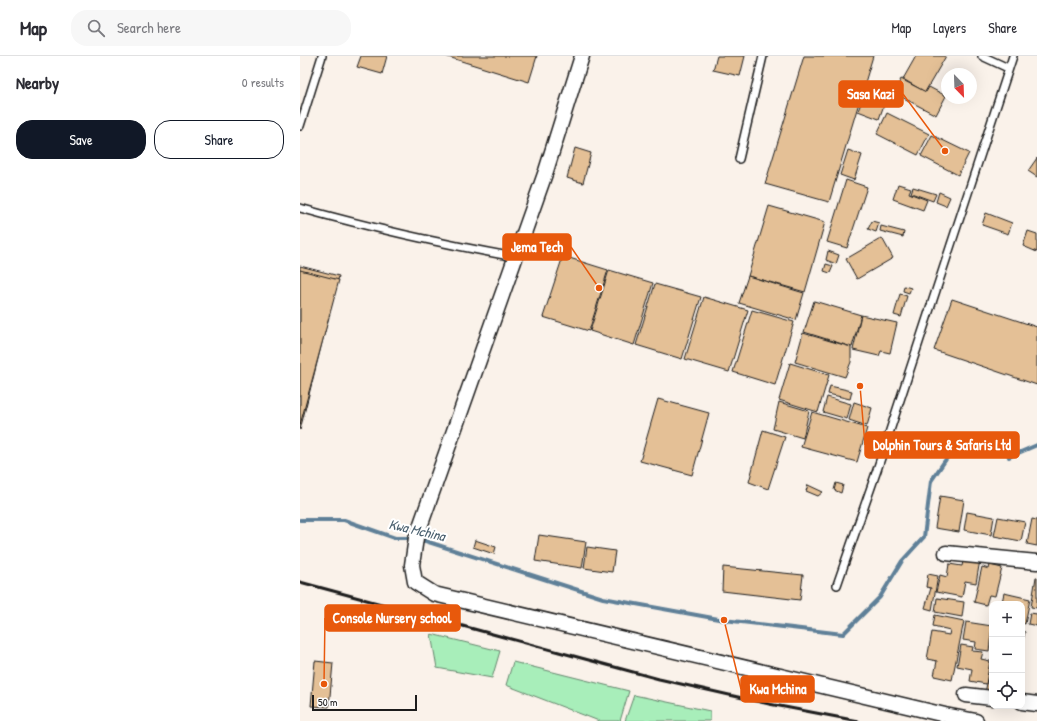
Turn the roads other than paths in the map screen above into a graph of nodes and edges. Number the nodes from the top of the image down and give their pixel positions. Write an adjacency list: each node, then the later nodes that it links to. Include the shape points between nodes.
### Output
1 (322, 56): 7 (lane)
2 (582, 56): 10 (street, via 546,171)
3 (763, 56): 8 (lane)
4 (982, 56): 6 (lane)
5 (1013, 56): 6 (lane)
6 (1008, 68): 13 (lane)
7 (300, 126)
8 (739, 159)
9 (300, 208): 10 (lane, via 348,221)
10 (515, 257): 18 (street, via 416,538 412,565 415,582 434,594)
11 (946, 553): 12 (street)
12 (1037, 562)
13 (837, 585)
14 (966, 695): 15 (street)
15 (989, 698)
16 (1025, 702): 17 (street)
17 (1037, 704)
18 (976, 721)

